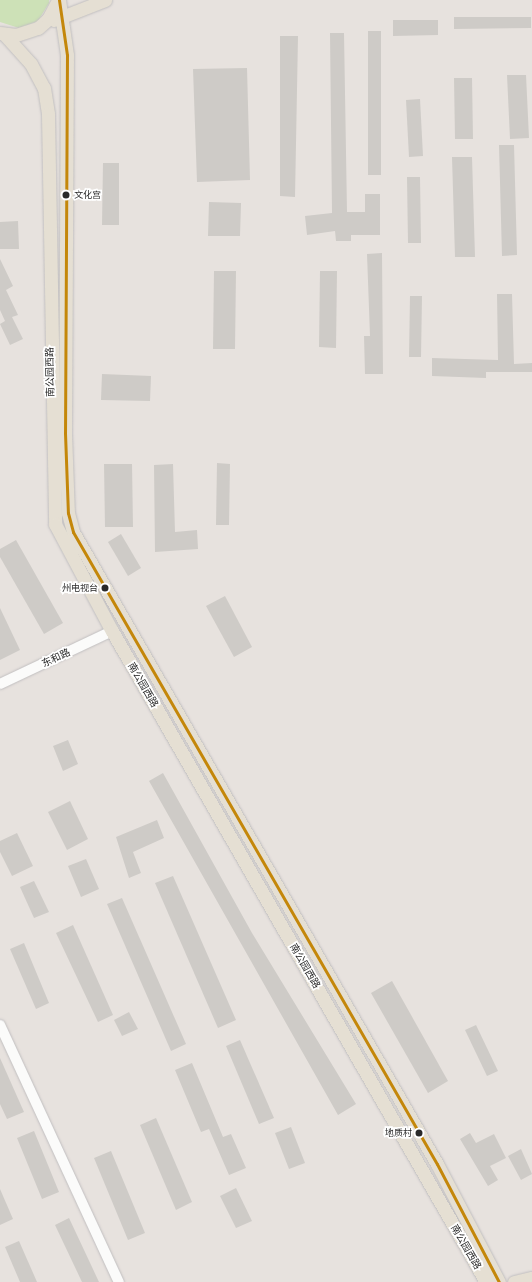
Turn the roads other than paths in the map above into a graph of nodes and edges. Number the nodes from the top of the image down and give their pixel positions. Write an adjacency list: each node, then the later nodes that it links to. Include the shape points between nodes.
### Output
1 (105, 0): 2 (main road)
2 (59, 4): 3 (main road, via 38,28 28,33); 10 (main road, 南公园西路, via 67,55 65,433 68,513 73,532 437,1164)
3 (2, 33): 4 (main road, 南公园西路, via 31,64 44,88 48,114 55,524)
4 (112, 631): 5 (street, 东和路); 9 (main road, 南公园西路)
5 (0, 684)
6 (0, 1025): 8 (street)
7 (532, 1278): 11 (main road)
8 (119, 1282)
9 (486, 1282)
10 (499, 1282)
11 (514, 1282)

